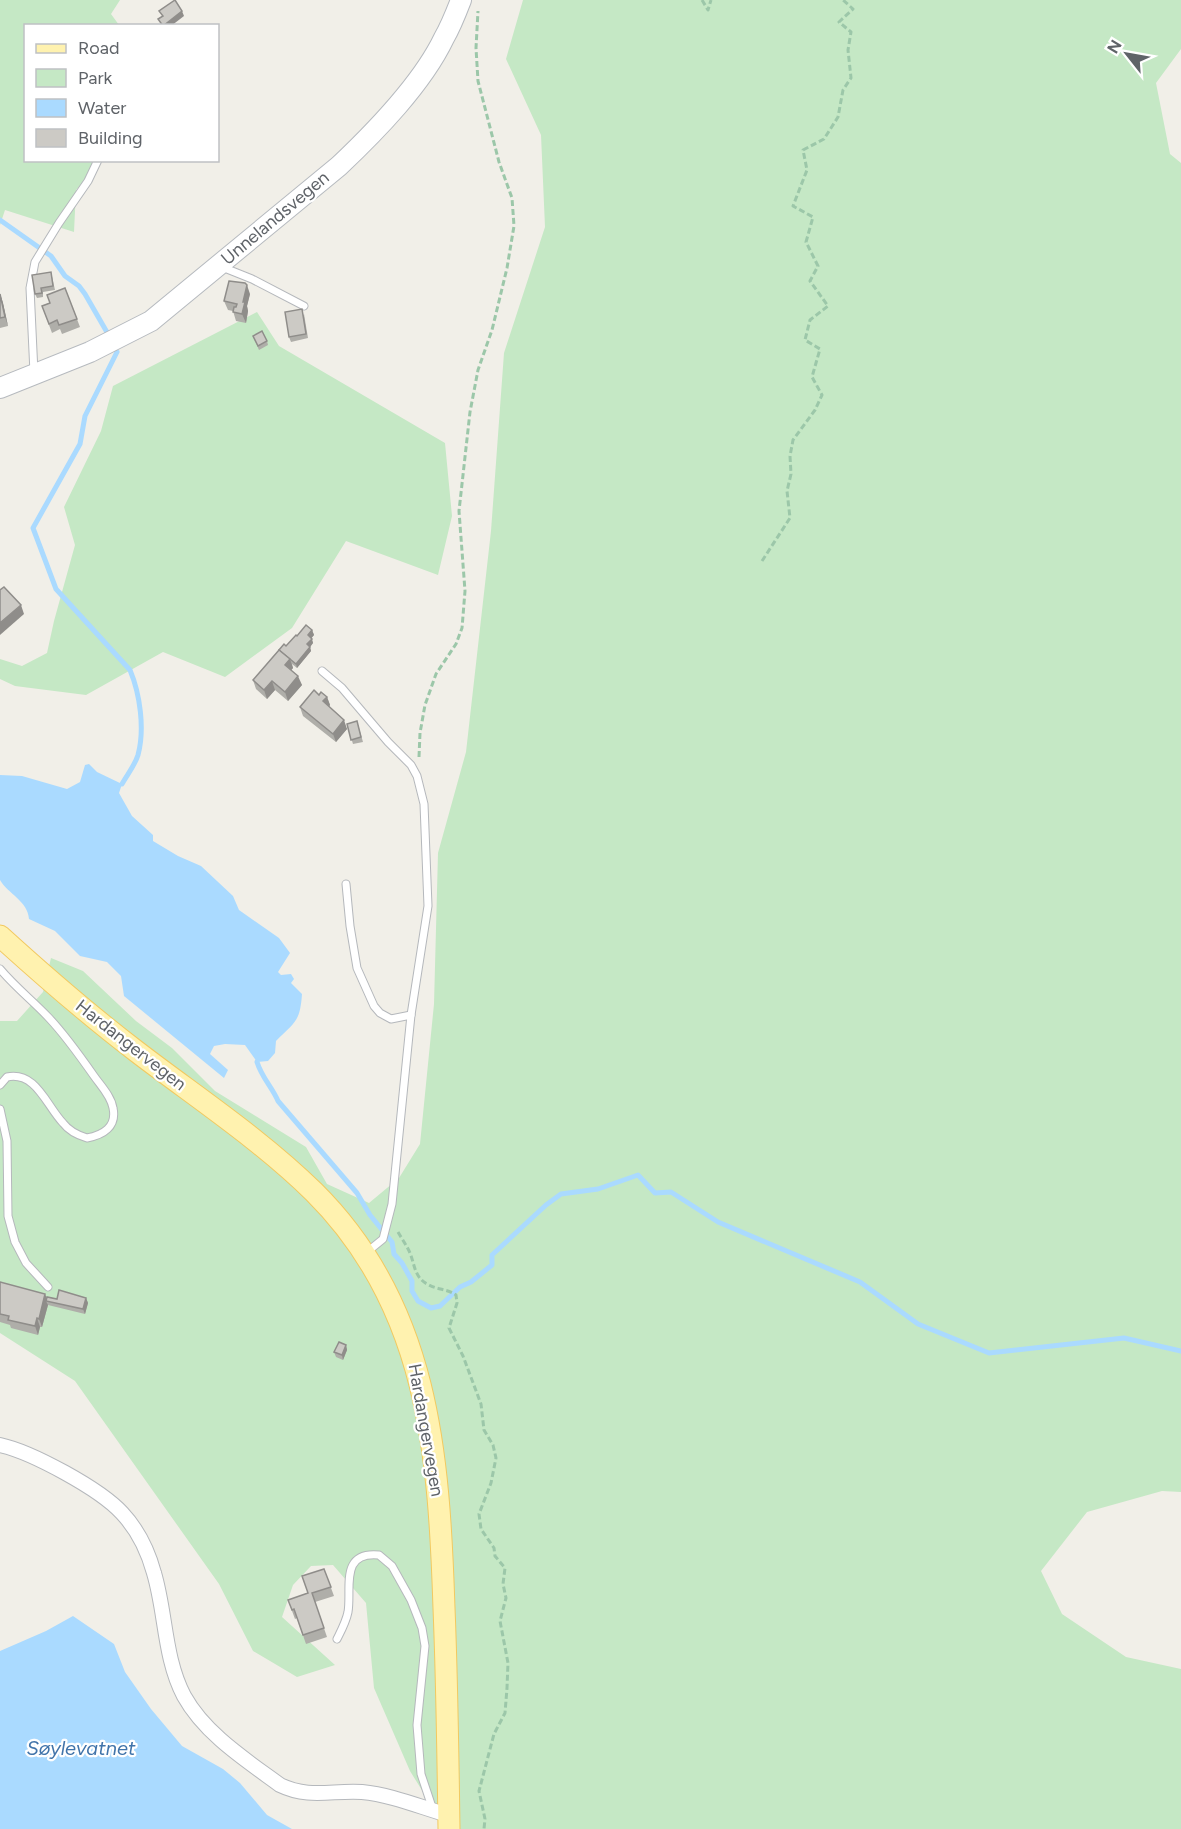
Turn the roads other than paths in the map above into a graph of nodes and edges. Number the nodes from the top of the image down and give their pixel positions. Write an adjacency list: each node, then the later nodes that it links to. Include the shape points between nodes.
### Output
1 (470, 5): 3 (main road, Unnelandsvegen, via 424,70 366,140)
2 (97, 162): 5 (lane, via 40,251 31,276)
3 (220, 264): 4 (lane); 5 (main road, Unnelandsvegen, via 151,321)
4 (304, 306)
5 (34, 376): 6 (main road, Unnelandsvegen)
6 (0, 388)
7 (322, 671): 11 (lane, via 342,688 417,776 424,804 428,906)
8 (346, 884): 11 (lane, via 357,968 375,1006 391,1018)
9 (1, 938): 14 (main road, Hardangervegen, via 108,1029 296,1174)
10 (0, 969): 12 (lane, via 64,1035 107,1094 113,1107 111,1125 106,1132 87,1138 69,1129 27,1079 7,1077)
11 (411, 1015): 14 (lane, via 392,1204 383,1239)
12 (0, 1085)
13 (0, 1109): 15 (lane, via 7,1141 8,1216 15,1242 26,1263)
14 (365, 1253): 18 (main road, Hardangervegen, via 408,1341 433,1446 439,1490 448,1702)
15 (48, 1287)
16 (0, 1445): 18 (street, via 27,1453 65,1473 121,1511 137,1531 154,1571 173,1669 194,1713 208,1728 292,1791 387,1796)
17 (337, 1639): 18 (lane, via 348,1610 348,1582 353,1564 364,1555 379,1555 392,1566 422,1628 425,1646 418,1735 421,1774)
18 (443, 1818)

